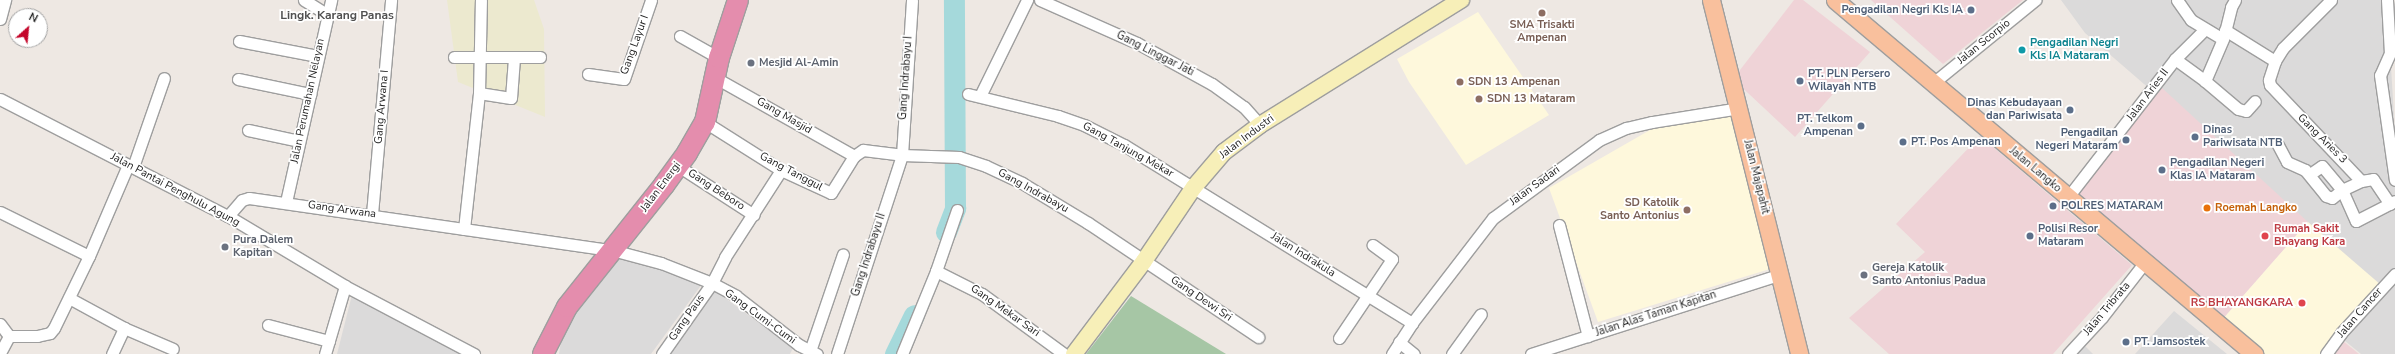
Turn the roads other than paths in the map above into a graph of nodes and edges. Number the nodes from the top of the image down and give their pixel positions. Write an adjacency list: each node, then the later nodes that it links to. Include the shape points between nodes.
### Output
1 (5, 0): 20 (street)
2 (304, 0): 19 (street)
3 (331, 0): 19 (street, Jalan Perumahan Nelayan)
4 (391, 0): 66 (street, Gang Arwana I)
5 (481, 0): 28 (street)
6 (738, 0): 30 (highway, Jalan Energi)
7 (912, 0): 52 (street, Gang Indrabayu I)
8 (1028, 0): 42 (street)
9 (1040, 0): 47 (street, Gang Linggar Jati, via 1136,43 1212,84 1244,107)
10 (1461, 0): 47 (street, Jalan Industri)
11 (1711, 0): 45 (main road, Jalan Majapahit)
12 (1835, 0): 38 (main road, Jalan Langko)
13 (2035, 0): 38 (street, Jalan Scorpio)
14 (2178, 0): 21 (street, via 2184,13)
15 (2235, 0): 22 (street)
16 (2331, 0): 32 (street, via 2290,40)
17 (2387, 0): 58 (street, via 2390,53 2380,75)
18 (648, 1): 33 (street, Gang Layur I, via 624,79)
19 (328, 15): 25 (street, Jalan Perumahan Nelayan)
20 (0, 19)
21 (2205, 29): 22 (street); 31 (street)
22 (2224, 35): 32 (street); 37 (street)
23 (680, 36): 30 (street)
24 (239, 41): 25 (street)
25 (318, 56): 40 (street, Jalan Perumahan Nelayan)
26 (454, 57): 28 (street)
27 (540, 57): 29 (street)
28 (481, 58): 29 (street); 39 (street)
29 (514, 58): 39 (street, via 511,98)
30 (719, 58): 34 (highway, Jalan Energi)
31 (2175, 59): 37 (street, Jalan Aries II); 61 (street, Jalan Aries II)
32 (2275, 61): 57 (street, Gang Aries 3, via 2270,85)
33 (588, 74)
34 (714, 77): 46 (highway, Jalan Energi); 51 (street, Gang Masjid)
35 (164, 78): 53 (street)
36 (238, 79): 40 (street)
37 (2205, 81): 44 (street, Jalan Aries II, via 2238,109 2246,110)
38 (1933, 83): 61 (main road, Jalan Langko)
39 (479, 93): 70 (street)
40 (310, 94): 49 (street, Jalan Perumahan Nelayan)
41 (968, 94): 42 (street, Gang Tanjung Mekar)
42 (980, 96): 59 (street, Gang Tanjung Mekar, via 1084,125 1124,145)
43 (0, 99): 53 (street, Jalan Pantai Penghulu Agung)
44 (2255, 101)
45 (1739, 108): 78 (main road, Jalan Majapahit); 85 (street, Jalan Sadari, via 1652,122 1626,128 1599,140 1493,218)
46 (705, 122): 54 (highway, Jalan Energi); 55 (street, Gang Tanggul)
47 (1260, 125): 59 (street, Jalan Industri, via 1224,152)
48 (248, 130): 49 (street)
49 (299, 140): 62 (street, Jalan Perumahan Nelayan)
50 (2278, 145): 56 (street, via 2287,162)
51 (859, 153): 52 (street, Gang Indrabayu); 55 (street, Gang Tanggul, via 831,193)
52 (902, 155): 75 (street, Gang Indrabayu, via 959,157 1022,183); 104 (street, Gang Indrabayu II)
53 (130, 166): 68 (street, Jalan Pantai Penghulu Agung); 74 (street)
54 (678, 166): 67 (street, Gang Beboro); 72 (highway, Jalan Energi)
55 (781, 170): 67 (street, Gang Paus)
56 (2310, 174): 60 (street, via 2324,167); 60 (street, via 2328,197)
57 (2361, 180): 60 (street); 63 (street, Gang Aries 3, via 2373,179)
58 (2395, 180)
59 (1194, 187): 75 (street, Jalan Industri); 82 (street, Jalan Indrakula)
60 (2342, 190): 63 (street, via 2354,221 2359,221)
61 (2068, 197): 76 (main road, Jalan Langko)
62 (286, 202): 66 (street, Gang Arwana); 68 (street, Gang Arwana, via 246,198)
63 (2393, 202)
64 (957, 210): 77 (street)
65 (0, 212): 74 (street)
66 (372, 214): 70 (street, Gang Arwana)
67 (754, 215): 80 (street, Gang Paus, via 725,257)
68 (228, 216): 81 (street, Jalan Pantai Penghulu Agung)
69 (1559, 225): 91 (street)
70 (464, 229): 72 (street, Gang Arwana)
71 (1373, 245): 82 (street, via 1392,259)
72 (612, 250): 80 (street, Gang Cumi-Cumi, via 661,263); 102 (highway, Jalan Energi, via 561,315)
73 (843, 254): 97 (street)
74 (89, 256): 83 (street)
75 (1144, 261): 90 (street, Gang Dewi Sri); 107 (street, Jalan Industri)
76 (2145, 262): 113 (street, Jalan Tribrata, via 2102,318); 114 (main road, Jalan Langko)
77 (936, 271): 105 (street); 106 (street, Gang Mekar Sari, via 982,294)
78 (1781, 274): 91 (street, Jalan Alas Taman Kapitan); 112 (main road, Jalan Majapahit)
79 (2395, 274): 115 (street, Jalan Cancer, via 2341,333)
80 (712, 283): 96 (street, Gang Cumi-Cumi, via 736,296); 103 (street, Gang Paus)
81 (345, 286): 93 (street); 101 (street, Jalan Pantai Penghulu Agung)
82 (1368, 296): 85 (street, Jalan Indrakula); 92 (street)
83 (70, 298): 88 (street); 89 (street, via 50,333 37,336)
84 (1481, 314): 110 (street)
85 (1412, 323): 94 (street, Jalan Sadari)
86 (0, 324): 89 (street)
87 (268, 325): 93 (street)
88 (124, 328): 95 (street); 99 (street)
89 (9, 336): 98 (street)
90 (1258, 336)
91 (1588, 336): 111 (street, Jalan Alas Taman Kapitan)
92 (1339, 338)
93 (329, 341): 100 (street)
94 (1400, 342): 108 (street, Jalan Sadari); 109 (street)
95 (173, 349)
96 (797, 350): 97 (street, Gang Cumi-Cumi)
97 (814, 352)
98 (0, 353)
99 (112, 354)
100 (325, 354)
101 (474, 354)
102 (543, 354)
103 (662, 354)
104 (837, 354)
105 (902, 354)
106 (1064, 354)
107 (1074, 354)
108 (1392, 354)
109 (1414, 354)
110 (1452, 354)
111 (1531, 354)
112 (1799, 354)
113 (2068, 354)
114 (2254, 354)
115 (2326, 354)

